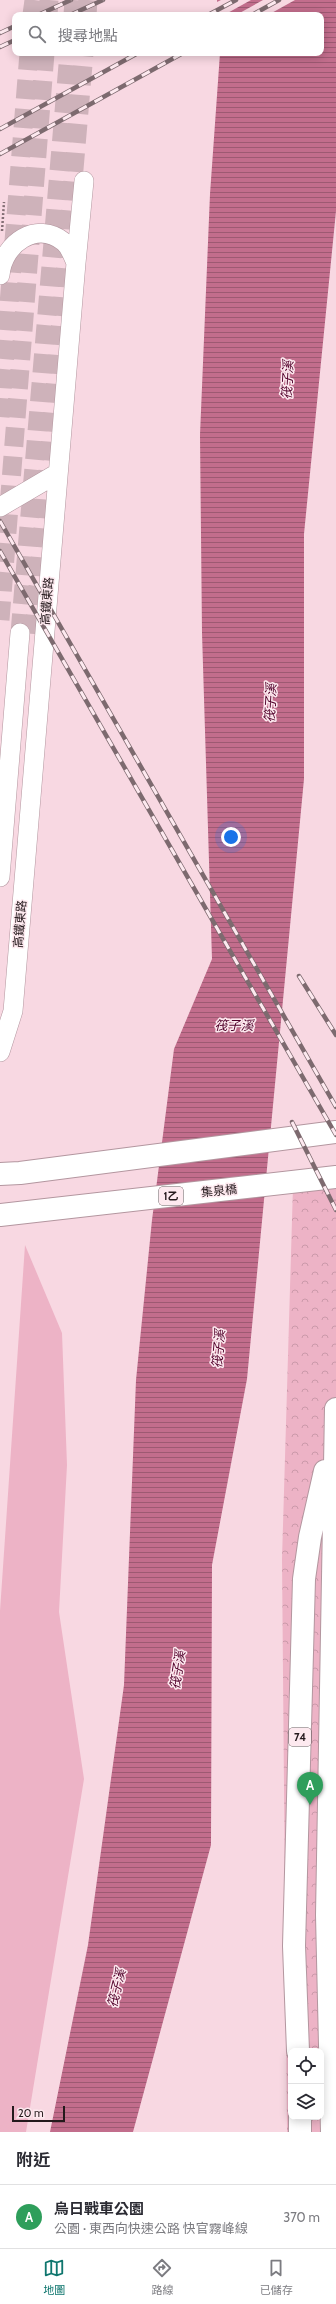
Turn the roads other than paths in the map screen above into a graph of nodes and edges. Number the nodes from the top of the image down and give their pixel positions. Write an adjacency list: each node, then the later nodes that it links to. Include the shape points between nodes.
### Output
1 (84, 181): 2 (street, 高鐵東路)
2 (76, 263): 3 (street, via 71,250 64,242 42,234 29,236 18,240 7,250 1,263); 4 (street, 高鐵東路)
3 (0, 275)
4 (58, 472): 5 (street); 8 (street, 高鐵東路, via 13,1011)
5 (0, 507)
6 (0, 877): 7 (street, via 27,634)
7 (0, 1024)
8 (0, 1052)
9 (329, 1133): 10 (main road)
10 (8, 1173)
11 (333, 1178): 12 (main road, 集泉橋 / 1乙)
12 (7, 1214)
13 (335, 1418): 14 (main road, 74, via 310,1537 304,1579 294,1946); 17 (main road, 74, via 327,1915)
14 (298, 2048)
15 (300, 2120): 16 (main road)
16 (300, 2132)
17 (332, 2132)

